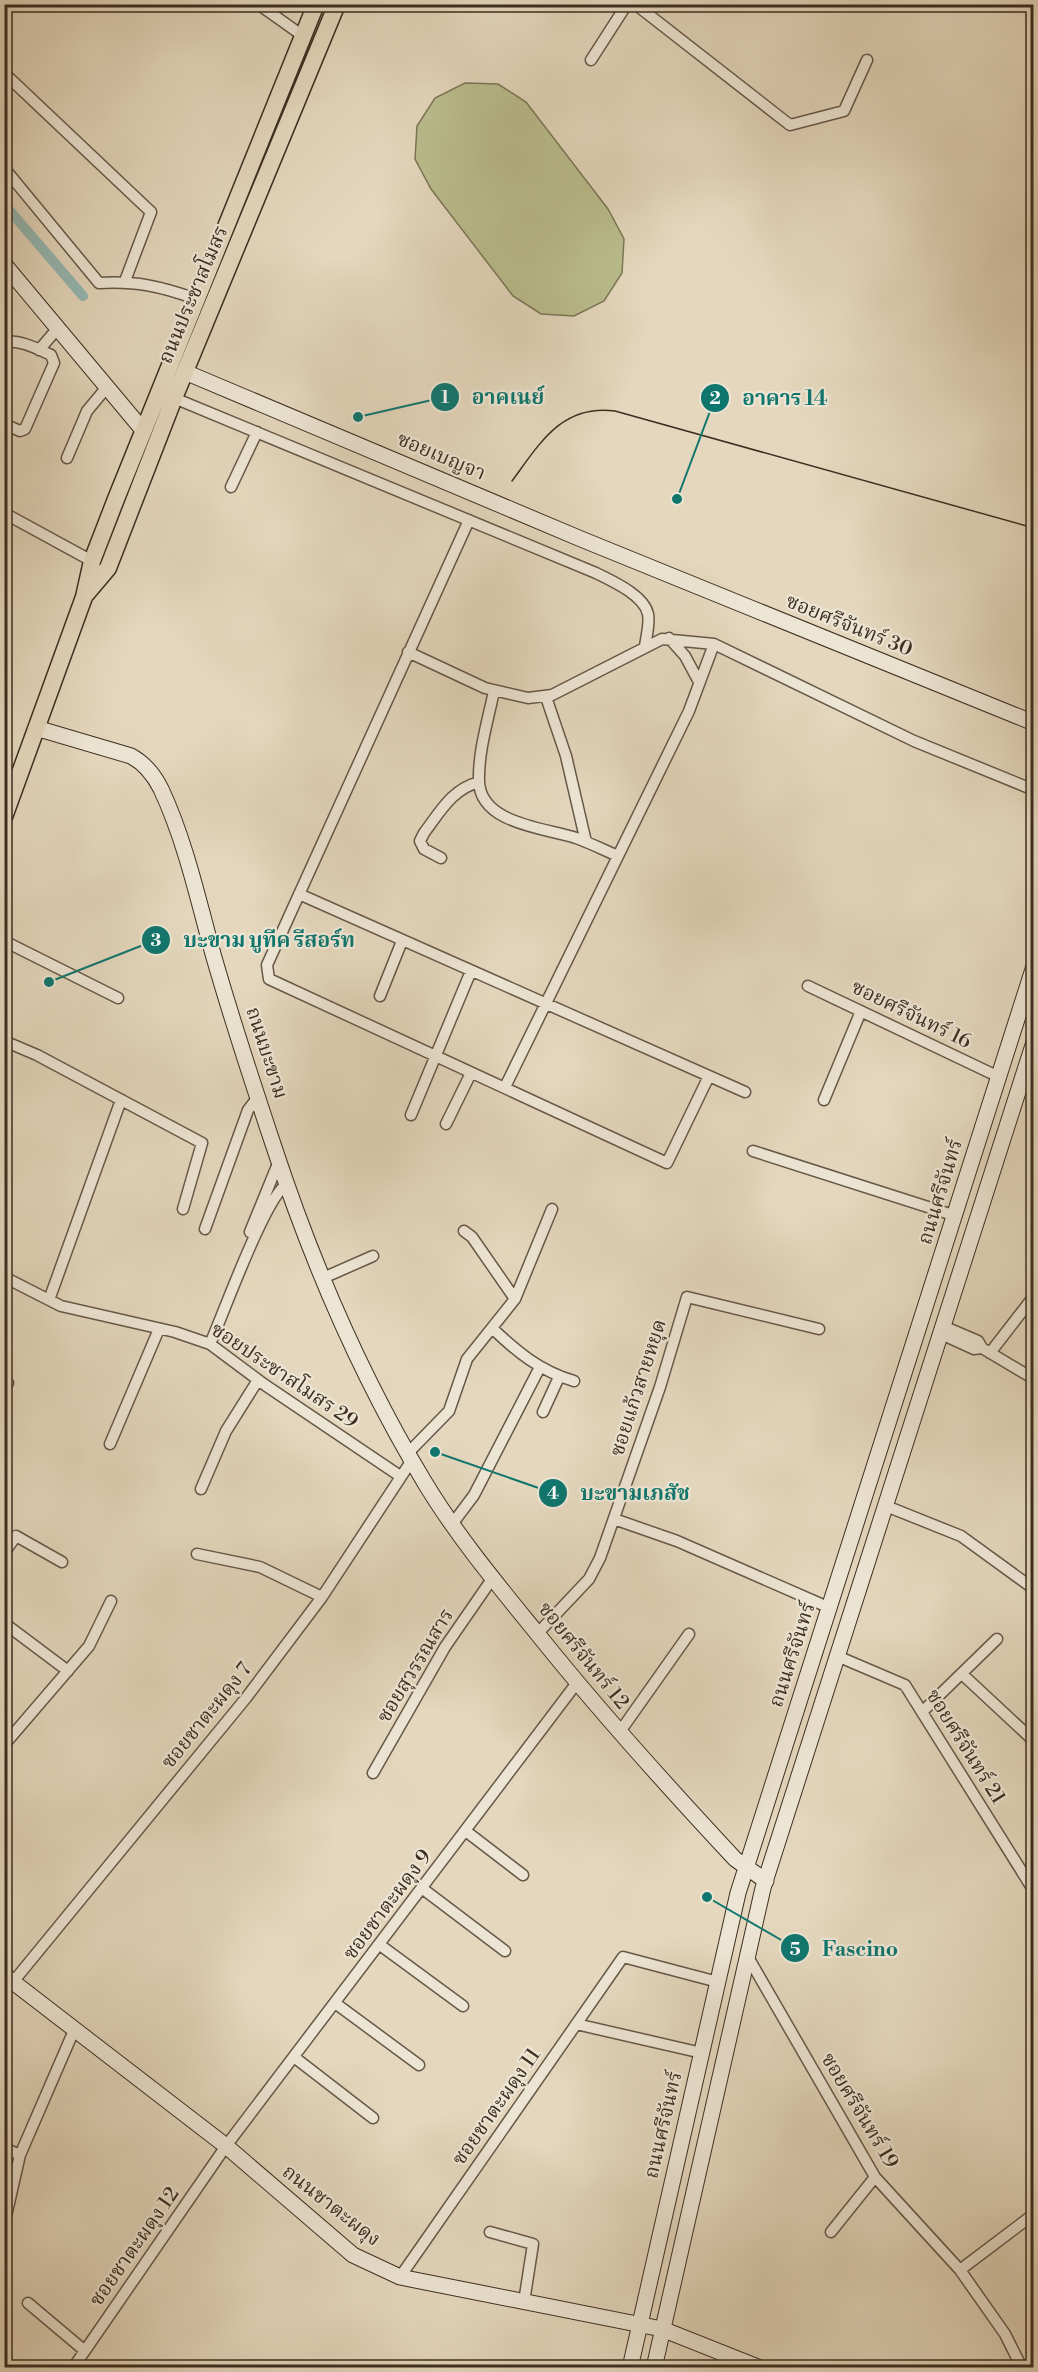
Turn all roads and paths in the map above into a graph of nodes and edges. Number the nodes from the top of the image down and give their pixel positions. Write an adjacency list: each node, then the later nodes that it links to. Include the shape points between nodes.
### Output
1 (258, 4): 6 (street)
2 (316, 4): 6 (main road, ถนนประชาสโมสร)
3 (337, 4): 17 (main road, ถนนประชาสโมสร)
4 (627, 4): 7 (street)
5 (635, 4): 8 (street, via 790,125 844,111)
6 (303, 36): 13 (main road, ถนนประชาสโมสร)
7 (591, 60)
8 (867, 60)
9 (4, 73): 12 (street, via 151,212)
10 (4, 168): 12 (street, via 99,283)
11 (4, 264): 14 (street)
12 (125, 280): 13 (street)
13 (196, 299): 21 (main road, ถนนประชาสโมสร)
14 (58, 328): 16 (street); 18 (street)
15 (4, 342): 16 (street)
16 (39, 350): 20 (street, via 51,355 54,363 25,429 20,431)
17 (185, 372): 19 (main road, ถนนประชาสโมสร); 28 (street, ซอยเบญจา)
18 (107, 387): 21 (street); 23 (street, via 87,411)
19 (174, 398): 22 (street); 29 (main road, ถนนประชาสโมสร, via 108,568)
20 (4, 424)
21 (142, 429): 27 (main road, ถนนประชาสโมสร)
22 (258, 432): 24 (street); 26 (street)
23 (67, 458)
24 (231, 487)
25 (4, 513): 27 (street)
26 (469, 520): 32 (street, via 620,585 645,606); 33 (street)
27 (92, 561): 29 (main road, ถนนประชาสโมสร)
28 (648, 567): 37 (street, ซอยศรีจันทร์ 30)
29 (84, 597): 38 (main road, ถนนประชาสโมสร)
30 (669, 638): 31 (street); 32 (street); 34 (street, via 685,656)
31 (714, 644): 34 (street); 40 (street, via 914,741)
32 (645, 647): 36 (street)
33 (408, 652): 35 (street); 46 (street)
34 (699, 682): 44 (street, via 689,711)
35 (494, 691): 36 (street, via 528,698); 39 (street)
36 (546, 697): 43 (street, via 566,756)
37 (1034, 723)
38 (36, 728): 41 (main road, ถนนประชาสโมสร); 64 (street, ถนนบะขาม, via 131,756 140,761 159,786 185,854)
39 (479, 782): 43 (street, via 485,801 501,814); 45 (street, via 454,793 420,841 424,849)
40 (1034, 790)
41 (8, 796): 42 (main road, ถนนประชาสโมสร)
42 (4, 817)
43 (586, 842): 44 (street)
44 (618, 856): 54 (street)
45 (441, 858)
46 (299, 894): 48 (street); 58 (street, via 267,965 269,979)
47 (4, 941): 53 (street)
48 (402, 941): 50 (street); 52 (street)
49 (1034, 966): 61 (street, ถนนศรีจันทร์)
50 (471, 971): 54 (street); 58 (street)
51 (808, 986): 55 (street, ซอยศรีจันทร์ 16)
52 (380, 996)
53 (118, 998)
54 (546, 1004): 60 (street); 62 (street)
55 (861, 1011): 61 (street, ซอยศรีจันทร์ 16); 66 (street)
56 (4, 1041): 65 (street)
57 (1034, 1042): 87 (street)
58 (436, 1056): 59 (street); 67 (street)
59 (471, 1073): 62 (street); 68 (street)
60 (709, 1076): 62 (street, via 667,1163); 63 (street)
61 (999, 1077): 74 (street, ถนนศรีจันทร์)
62 (506, 1087)
63 (745, 1092)
64 (258, 1097): 70 (street, ถนนบะขาม); 75 (street, via 248,1110)
65 (121, 1100): 72 (street, via 202,1143); 83 (street)
66 (824, 1100)
67 (411, 1115)
68 (446, 1124)
69 (753, 1151): 74 (street)
70 (279, 1161): 71 (street, ถนนบะขาม); 77 (street)
71 (287, 1184): 80 (street, ถนนบะขาม); 88 (street, via 281,1187 267,1211)
72 (183, 1209)
73 (552, 1209): 82 (street, ซอยชาตะผดุง 7)
74 (956, 1216): 110 (street, ถนนศรีจันทร์)
75 (205, 1229)
76 (464, 1231): 82 (street)
77 (250, 1232)
78 (372, 1256): 80 (street)
79 (4, 1277): 83 (street, ซอยประชาสโมสร 29)
80 (323, 1278): 97 (street, ถนนบะขาม)
81 (1034, 1296): 89 (street)
82 (515, 1299): 84 (street, ซอยชาตะผดุง 7)
83 (49, 1300): 85 (street, ซอยประชาสโมสร 29)
84 (492, 1328): 90 (street); 97 (street, ซอยชาตะผดุง 7, via 467,1359 449,1411)
85 (159, 1329): 88 (street, ซอยประชาสโมสร 29); 96 (street)
86 (819, 1329): 101 (street, ซอยแก้วสายหยุด, via 687,1297)
87 (942, 1330): 89 (street, via 978,1341); 100 (street)
88 (210, 1344): 93 (street, ซอยประชาสโมสร 29)
89 (986, 1350): 92 (street)
90 (540, 1367): 91 (street); 102 (street, via 474,1495)
91 (559, 1377): 94 (street); 95 (street)
92 (1034, 1379)
93 (258, 1380): 98 (street, ซอยประชาสโมสร 29); 99 (street, via 226,1431)
94 (574, 1381)
95 (543, 1412)
96 (110, 1444)
97 (410, 1457): 98 (street, ซอยชาตะผดุง 7); 102 (street, ซอยศรีจันทร์ 12)
98 (400, 1476): 108 (street, ซอยชาตะผดุง 7)
99 (201, 1489)
100 (886, 1506): 107 (street, via 961,1536); 115 (street)
101 (614, 1519): 110 (street, via 677,1541); 112 (street, ซอยแก้วสายหยุด, via 589,1579)
102 (453, 1523): 106 (street, ซอยศรีจันทร์ 12)
103 (4, 1553): 105 (street, via 16,1536)
104 (196, 1554): 108 (street, via 260,1567)
105 (62, 1562)
106 (492, 1579): 112 (street, ซอยศรีจันทร์ 12); 123 (street, ซอยสุวรรณสาร, via 445,1647)
107 (1034, 1588)
108 (322, 1597): 133 (street, ซอยชาตะผดุง 7, via 246,1698)
109 (111, 1601): 116 (street, via 89,1646)
110 (830, 1608): 125 (street, ถนนศรีจันทร์)
111 (4, 1623): 116 (street)
112 (537, 1634): 118 (street, ซอยศรีจันทร์ 12)
113 (689, 1634): 120 (street)
114 (997, 1639): 117 (street)
115 (837, 1656): 119 (street, ซอยศรีจันทร์ 21, via 905,1685); 127 (street)
116 (68, 1671): 122 (street)
117 (962, 1674): 119 (street); 121 (street)
118 (576, 1684): 120 (street, ซอยศรีจันทร์ 12); 124 (street, ซอยชาตะผดุง 9)
119 (922, 1712): 129 (street, ซอยศรีจันทร์ 21)
120 (619, 1733): 125 (street, ซอยศรีจันทร์ 12)
121 (1034, 1741)
122 (4, 1745)
123 (373, 1773)
124 (467, 1832): 126 (street); 128 (street, ซอยชาตะผดุง 9)
125 (747, 1868): 127 (street, ซอยศรีจันทร์ 12); 134 (street, ถนนศรีจันทร์)
126 (523, 1875)
127 (766, 1881): 132 (street)
128 (423, 1889): 130 (street, ซอยชาตะผดุง 9); 131 (street)
129 (1034, 1891)
130 (380, 1945): 135 (street, ซอยชาตะผดุง 9); 136 (street)
131 (505, 1951)
132 (748, 1957): 146 (street, ซอยศรีจันทร์ 19); 157 (street)
133 (9, 1978): 138 (street, ถนนชาตะผดุง)
134 (718, 1982): 137 (street, ซอยชาตะผดุง 11, via 622,1957); 139 (street, ถนนศรีจันทร์)
135 (335, 2003): 140 (street, ซอยชาตะผดุง 9); 141 (street)
136 (463, 2006)
137 (576, 2024): 139 (street); 153 (street, ซอยชาตะผดุง 11)
138 (75, 2028): 143 (street, ถนนชาตะผดุง); 145 (street)
139 (702, 2053): 156 (street, ถนนศรีจันทร์)
140 (294, 2057): 142 (street); 143 (street, ซอยชาตะผดุง 9)
141 (420, 2065)
142 (373, 2118)
143 (226, 2146): 153 (street, ถนนชาตะผดุง, via 353,2255); 158 (street, ซอยชาตะผดุง 12)
144 (4, 2148): 145 (street)
145 (20, 2155): 147 (street)
146 (875, 2177): 151 (street); 152 (street, ซอยศรีจันทร์ 19)
147 (8, 2195): 149 (street)
148 (1034, 2214): 152 (street)
149 (4, 2225)
150 (489, 2232): 154 (street, via 533,2244)
151 (831, 2232)
152 (960, 2270): 163 (street, ซอยศรีจันทร์ 19, via 1005,2334)
153 (400, 2277): 154 (street, ถนนชาตะผดุง)
154 (524, 2302): 156 (street, ถนนชาตะผดุง)
155 (28, 2303): 158 (street)
156 (640, 2324): 157 (street, ถนนชาตะผดุง); 160 (street, ถนนศรีจันทร์)
157 (662, 2329): 161 (street); 162 (street, ถนนชาตะผดุง)
158 (85, 2351): 159 (street, ซอยชาตะผดุง 12)
159 (73, 2367)
160 (630, 2367)
161 (654, 2367)
162 (760, 2367)
163 (1022, 2367)

